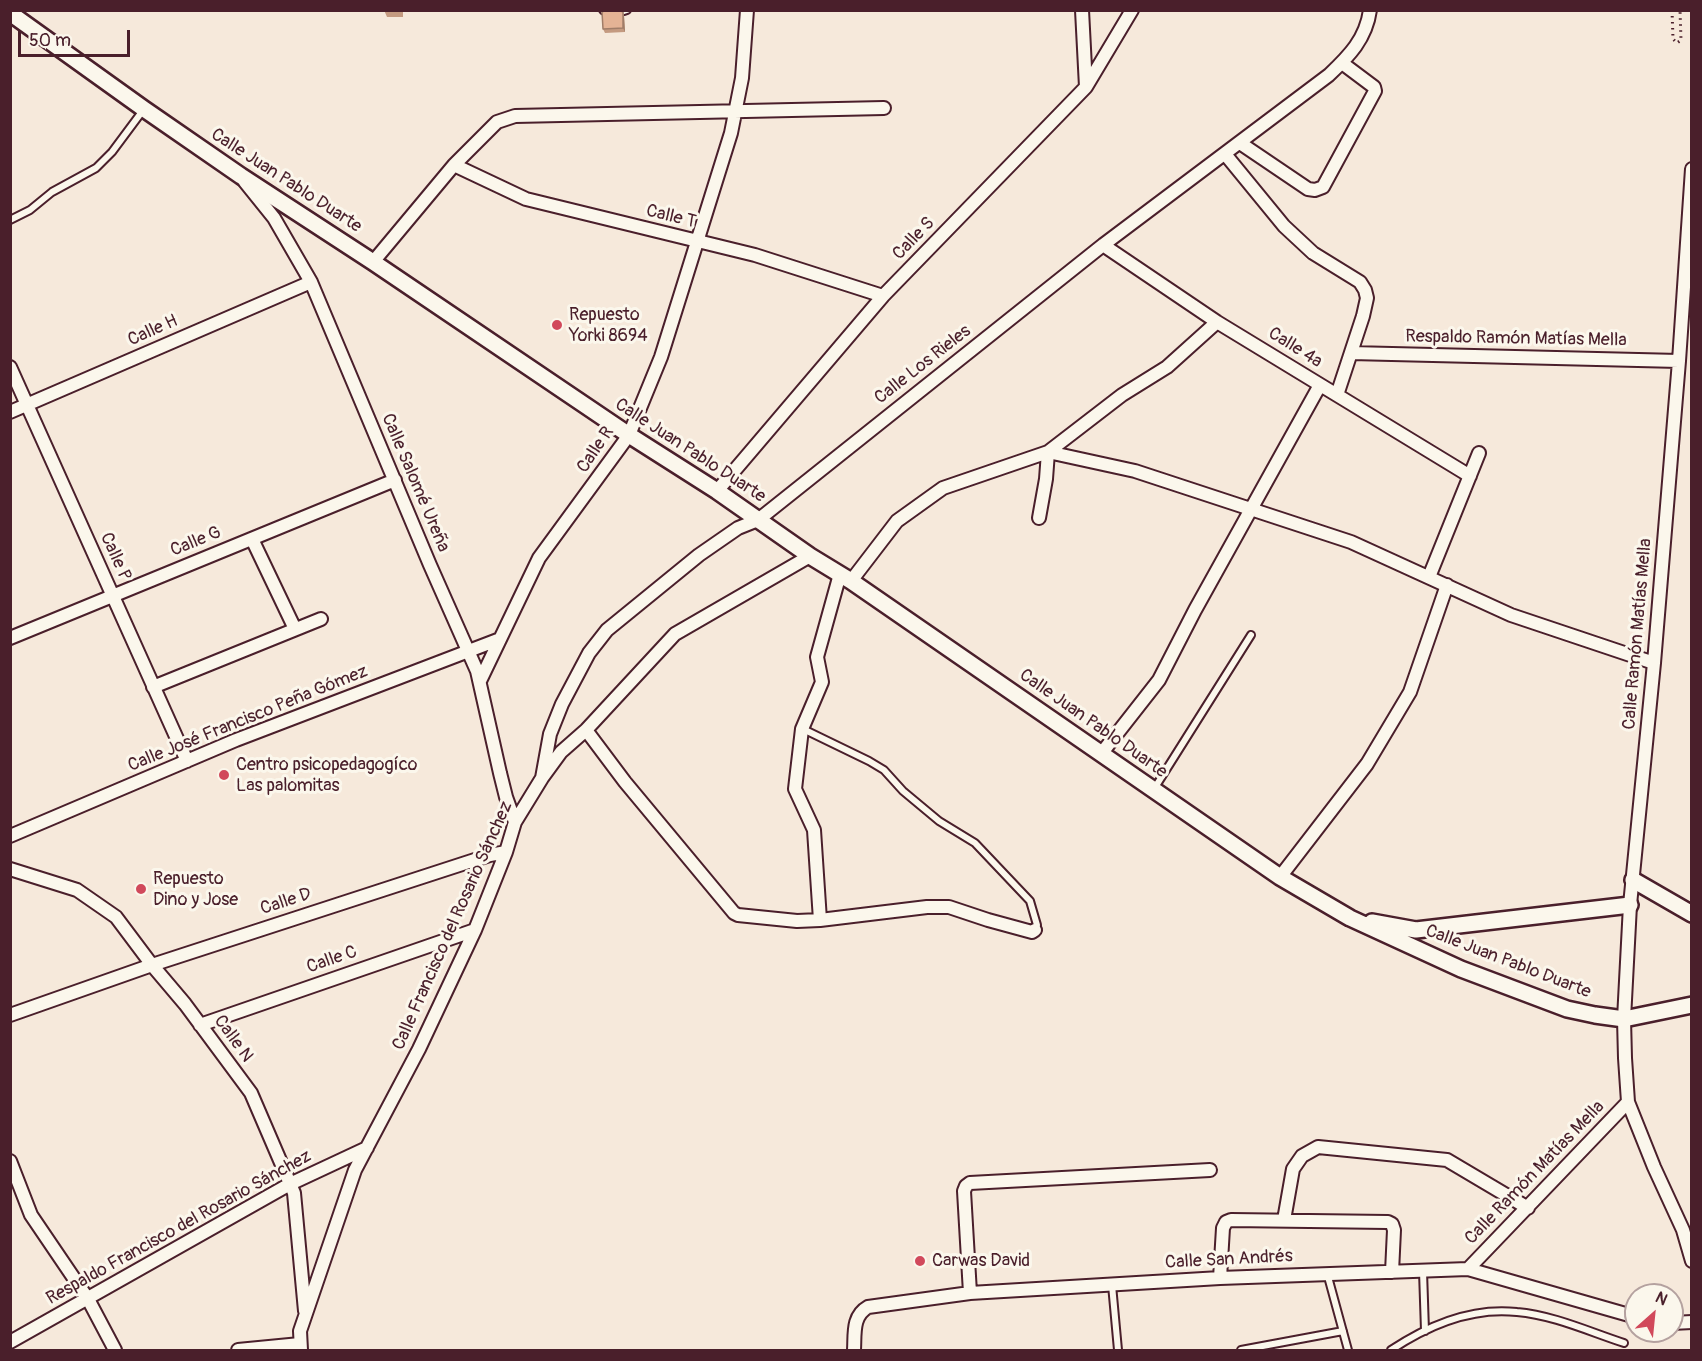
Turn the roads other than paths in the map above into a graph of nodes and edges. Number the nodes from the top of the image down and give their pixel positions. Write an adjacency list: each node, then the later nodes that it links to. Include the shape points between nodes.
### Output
1 (747, 10): 10 (street, Calle R)
2 (1082, 10): 7 (street)
3 (1132, 10): 7 (street, Calle S)
4 (1370, 10): 6 (street, Calle Los Rieles, via 1362,39)
5 (10, 13): 9 (street, Calle Juan Pablo Duarte)
6 (1342, 63): 11 (street, Calle Los Rieles); 11 (street, via 1375,91 1323,187 1308,189)
7 (1086, 87): 21 (street, Calle S)
8 (884, 108): 10 (street)
9 (144, 109): 15 (street, Calle Juan Pablo Duarte); 16 (lane, via 96,168)
10 (735, 113): 13 (street, via 515,116 497,122); 17 (street, Calle R)
11 (1240, 143): 12 (street, Calle Los Rieles)
12 (1225, 154): 18 (street, Calle Los Rieles); 23 (street, via 1284,226 1313,253 1354,278 1365,290 1367,298)
13 (454, 165): 17 (street, Calle T, via 526,199); 19 (street)
14 (1692, 169): 24 (street, Calle Ramón Matías Mella)
15 (241, 176): 19 (street, Calle Juan Pablo Duarte); 20 (street, Calle Salomé Ureña, via 274,218)
16 (10, 220)
17 (696, 242): 21 (street, Calle T, via 755,255); 30 (street, Calle R, via 662,357)
18 (1103, 245): 22 (street, Calle 4a); 38 (street, Calle Los Rieles)
19 (374, 262): 30 (street, Calle Juan Pablo Duarte)
20 (311, 282): 28 (street, Calle H); 34 (street, Calle Salomé Ureña)
21 (883, 296): 35 (street, Calle S)
22 (1217, 322): 26 (street, Calle 4a); 31 (street, via 1167,368 1122,395)
23 (1352, 353): 24 (street, Respaldo Ramón Matías Mella); 27 (street)
24 (1679, 361): 51 (street, Calle Ramón Matías Mella)
25 (10, 367): 28 (street, Calle P)
26 (1320, 385): 27 (street, Calle 4a); 36 (street)
27 (1338, 395): 33 (street, Calle 4a)
28 (28, 405): 29 (street, Calle H); 44 (street, Calle P)
29 (10, 412)
30 (628, 435): 35 (street, Calle Juan Pablo Duarte); 49 (street, Calle R, via 539,558)
31 (1048, 452): 36 (street, via 1135,471); 37 (street); 41 (street, via 943,488 897,521)
32 (1479, 453): 33 (street)
33 (1470, 476): 42 (street)
34 (395, 480): 39 (street, Calle G); 50 (street, Calle Salomé Ureña)
35 (717, 491): 38 (street, Calle Juan Pablo Duarte)
36 (1253, 508): 42 (street, via 1351,542); 56 (street, via 1160,680)
37 (1039, 518)
38 (758, 520): 40 (street, Calle Juan Pablo Duarte); 58 (street, Calle Los Rieles, via 738,528 699,555 607,630 589,653 562,704 550,734)
39 (252, 539): 44 (street, Calle G); 46 (street)
40 (810, 556): 41 (street, Calle Juan Pablo Duarte); 55 (street, Calle Francisco del Rosario Sánchez, via 675,634)
41 (845, 577): 54 (street, via 817,657 822,682); 56 (street, Calle Juan Pablo Duarte)
42 (1429, 577): 43 (street)
43 (1446, 585): 51 (street, via 1511,615); 64 (street, via 1410,693 1367,764)
44 (112, 596): 48 (street, Calle G); 53 (street, Calle P)
45 (321, 619): 46 (street)
46 (295, 629): 53 (street)
47 (1251, 635): 59 (lane)
48 (10, 638)
49 (500, 639): 50 (street, Calle José Francisco Peña Gómez); 52 (street, Calle R)
50 (468, 650): 52 (street, Calle Salomé Ureña); 57 (street, Calle José Francisco Peña Gómez)
51 (1654, 663): 65 (street, Calle Ramón Matías Mella)
52 (480, 681): 60 (street, Calle Salomé Ureña)
53 (153, 687): 57 (street, Calle P)
54 (802, 729): 69 (street, via 795,789 814,830); 71 (lane, via 884,770 939,821 975,843 1030,901)
55 (586, 730): 58 (street, Calle Francisco del Rosario Sánchez, via 561,752); 69 (street, via 734,913 746,917)
56 (1101, 754): 59 (street, Calle Juan Pablo Duarte)
57 (187, 761): 61 (street, Calle José Francisco Peña Gómez)
58 (542, 778): 60 (street, Calle Francisco del Rosario Sánchez)
59 (1154, 790): 64 (street, Calle Juan Pablo Duarte)
60 (515, 822): 62 (street, Calle Francisco del Rosario Sánchez)
61 (10, 836)
62 (506, 852): 70 (street, Calle Francisco del Rosario Sánchez); 72 (street, Calle D)
63 (10, 869): 72 (street, Calle N, via 77,890 116,917)
64 (1280, 877): 68 (street, Calle Juan Pablo Duarte)
65 (1633, 880): 66 (street, Calle Ramón Matías Mella); 67 (street)
66 (1630, 905): 68 (street, Calle Juan Pablo Duarte, via 1416,930); 75 (street, Calle Ramón Matías Mella)
67 (1692, 914)
68 (1350, 918): 75 (street, Calle Juan Pablo Duarte, via 1461,969 1546,1001 1595,1016)
69 (820, 920): 71 (street, via 949,907)
70 (475, 930): 76 (street, Calle C); 78 (street, Calle Francisco del Rosario Sánchez)
71 (1035, 930)
72 (152, 965): 74 (street, Calle D); 76 (street, Calle N)
73 (1692, 1005): 75 (street, Calle Juan Pablo Duarte)
74 (10, 1015)
75 (1624, 1019): 77 (street, Calle Ramón Matías Mella)
76 (200, 1025): 81 (street, Calle N, via 251,1093)
77 (1628, 1102): 82 (street, Calle Ramón Matías Mella); 84 (street, Calle Ramón Matías Mella, via 1683,1230)
78 (367, 1148): 81 (street, Respaldo Francisco del Rosario Sánchez); 94 (street, Calle Francisco del Rosario Sánchez, via 355,1170)
79 (10, 1161): 92 (street, via 31,1215)
80 (1210, 1170): 91 (street, via 970,1183 964,1191)
81 (290, 1184): 92 (street, Respaldo Francisco del Rosario Sánchez); 94 (street, Calle N)
82 (1528, 1208): 83 (street, via 1447,1160 1318,1147 1302,1156 1293,1169); 85 (street, Calle Ramón Matías Mella)
83 (1284, 1220): 86 (street, via 1388,1222 1394,1230); 89 (street, via 1226,1222)
84 (1692, 1261)
85 (1468, 1269): 87 (street, Calle San Andrés); 93 (street, Calle San Andrés)
86 (1392, 1272): 87 (street, Calle San Andrés); 88 (street, Calle San Andrés)
87 (1423, 1272): 96 (lane)
88 (1327, 1273): 89 (street, Calle San Andrés); 95 (lane)
89 (1220, 1278): 90 (street, Calle San Andrés)
90 (1112, 1284): 91 (street, Calle San Andrés); 103 (lane)
91 (970, 1293): 102 (street, Calle San Andrés, via 868,1307 855,1321)
92 (88, 1299): 97 (street, Respaldo Francisco del Rosario Sánchez); 100 (street)
93 (1624, 1314)
94 (305, 1315): 99 (street, Calle Francisco del Rosario Sánchez)
95 (1343, 1331): 104 (lane); 105 (lane)
96 (1425, 1331): 98 (lane, via 1438,1323 1481,1313 1516,1312 1548,1318); 106 (lane)
97 (10, 1342)
98 (1624, 1343)
99 (301, 1347): 101 (street)
100 (115, 1350)
101 (238, 1350)
102 (854, 1350)
103 (1118, 1350)
104 (1241, 1350)
105 (1348, 1350)
106 (1391, 1350)

